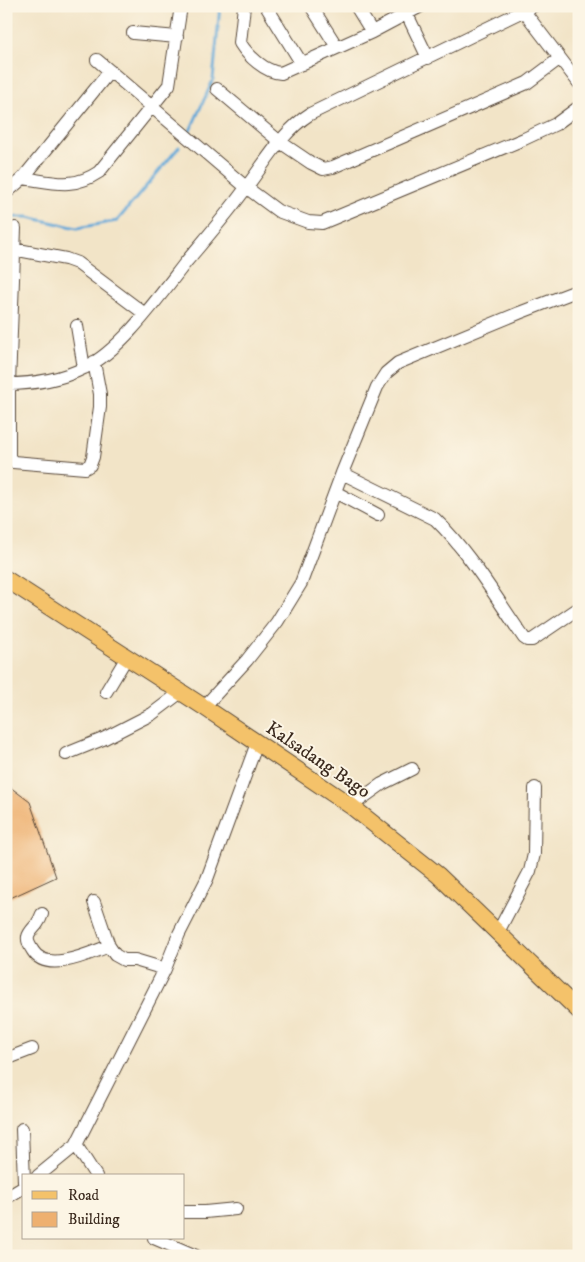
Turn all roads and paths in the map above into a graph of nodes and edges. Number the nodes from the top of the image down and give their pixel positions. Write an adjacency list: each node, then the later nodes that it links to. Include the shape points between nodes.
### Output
1 (181, 6): 11 (street)
2 (244, 6): 16 (street, via 240,44 245,51 274,72 281,73)
3 (266, 6): 16 (street)
4 (311, 6): 12 (street)
5 (356, 6): 9 (street)
6 (421, 6): 8 (street)
7 (528, 8): 13 (street); 14 (street)
8 (405, 10): 9 (street); 13 (street)
9 (372, 32): 12 (street)
10 (133, 33): 11 (street)
11 (177, 37): 20 (street, via 169,85)
12 (337, 47): 16 (street)
13 (428, 58): 22 (street, via 310,114)
14 (559, 59): 18 (street); 22 (street, via 527,83 333,167 323,169)
15 (97, 60): 17 (street)
16 (302, 64)
17 (110, 71): 20 (street); 23 (street)
18 (579, 83)
19 (217, 89): 22 (street)
20 (152, 107): 23 (street, via 98,172 87,180 69,184); 24 (street)
21 (579, 108): 24 (street, via 556,124 524,139 322,222 308,222 278,211)
22 (280, 142): 24 (street)
23 (23, 178): 25 (street)
24 (247, 188): 29 (street)
25 (6, 193)
26 (14, 228): 27 (street)
27 (13, 249): 29 (street, via 77,263); 32 (street)
28 (579, 290): 33 (street, via 398,363 377,387)
29 (145, 314): 31 (street, via 113,347)
30 (78, 326): 31 (street)
31 (89, 365): 32 (street, via 43,382); 32 (street, via 100,394 100,407 92,457 90,465 85,468 13,462 9,457)
32 (8, 384)
33 (342, 473): 34 (street); 37 (street, via 435,519 472,563 524,638 532,640)
34 (335, 492): 35 (street); 41 (street, via 301,583 277,622)
35 (378, 515)
36 (6, 579): 38 (main road, Kalsadang Bago)
37 (579, 608)
38 (127, 657): 39 (street); 40 (main road, Kalsadang Bago)
39 (106, 692)
40 (181, 692): 41 (main road, Kalsadang Bago); 43 (street, via 152,714)
41 (204, 707): 42 (main road, Kalsadang Bago)
42 (257, 743): 46 (main road, Kalsadang Bago); 51 (street, via 207,879)
43 (66, 754)
44 (412, 769): 46 (street)
45 (535, 788): 49 (street, via 534,854 530,871)
46 (350, 806): 49 (main road, Kalsadang Bago, via 438,875)
47 (94, 902): 50 (street)
48 (42, 914): 50 (street, via 28,939 37,957 47,962 70,960)
49 (498, 932): 52 (main road, Kalsadang Bago)
50 (109, 946): 51 (street, via 124,960)
51 (164, 969): 56 (street)
52 (579, 1011)
53 (32, 1049): 54 (street)
54 (6, 1059)
55 (22, 1129): 57 (street)
56 (76, 1145): 58 (street); 59 (street)
57 (24, 1174)
58 (40, 1174)
59 (95, 1174)
60 (22, 1188): 61 (street)
61 (6, 1198)
62 (236, 1209): 63 (street)
63 (185, 1212)
64 (159, 1240): 65 (street)
65 (196, 1256)

